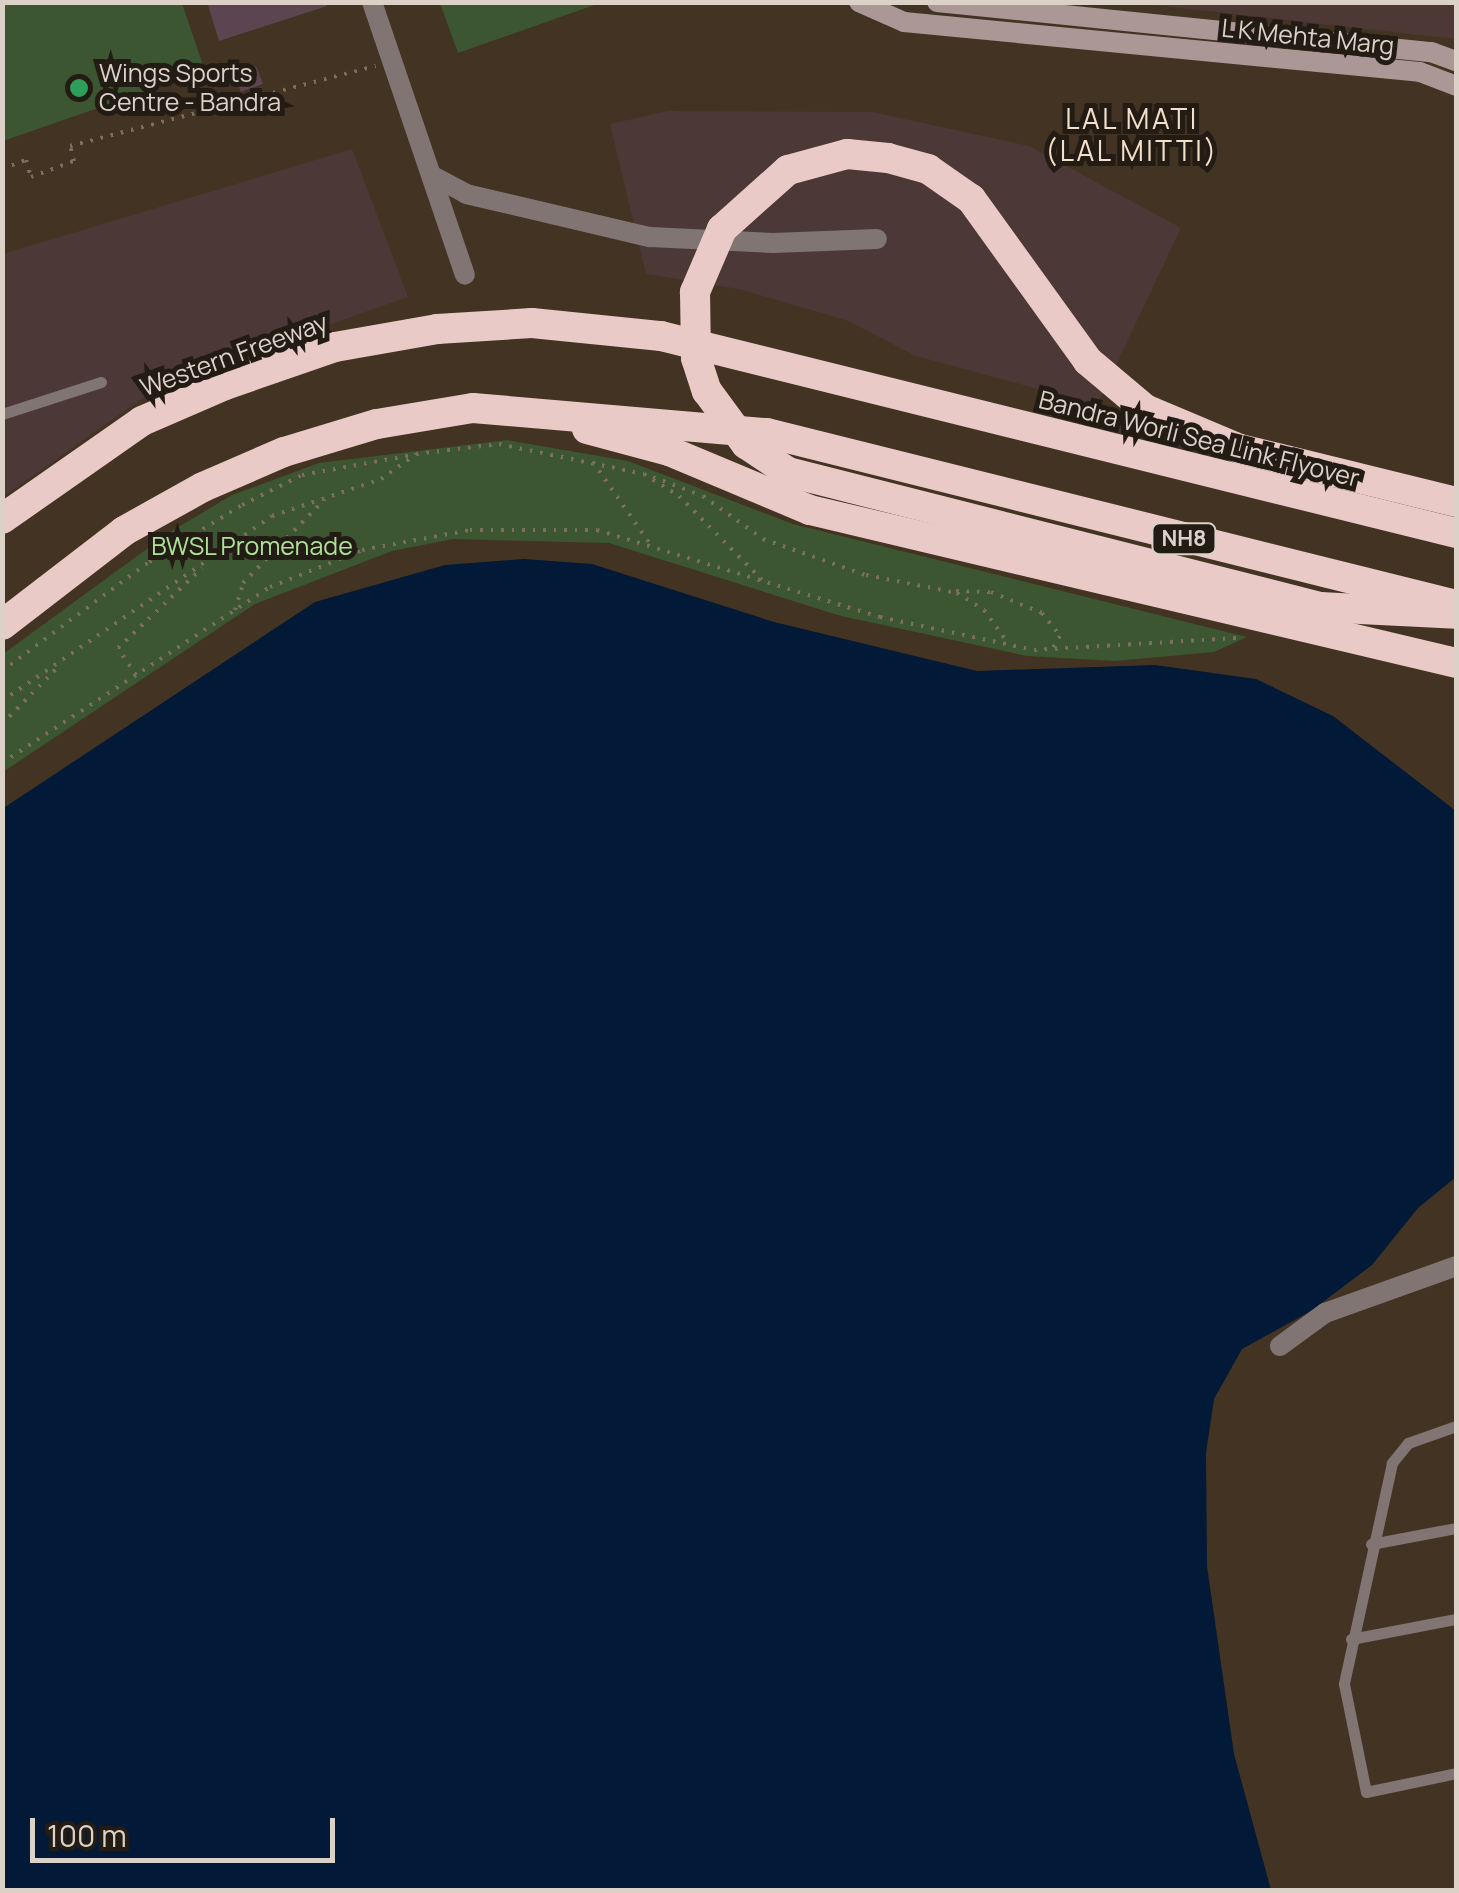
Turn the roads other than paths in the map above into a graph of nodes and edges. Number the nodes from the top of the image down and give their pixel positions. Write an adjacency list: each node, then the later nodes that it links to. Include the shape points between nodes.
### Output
1 (372, 2): 8 (street)
2 (858, 2): 5 (main road, L K Mehta Marg, via 904,22)
3 (937, 2): 4 (main road, L K Mehta Marg)
4 (1108, 11): 5 (lane); 6 (main road, L K Mehta Marg, via 1430,52)
5 (1102, 42): 7 (main road, L K Mehta Marg, via 1420,72)
6 (1456, 61)
7 (1456, 86)
8 (431, 174): 9 (street, via 466,194 650,237 773,244); 10 (street)
9 (877, 239)
10 (465, 275)
11 (101, 382): 14 (lane)
12 (927, 404): 16 (highway, Western Freeway, via 661,336 532,323 437,329 335,347 142,420); 17 (highway, Bandra Worli Sea Link Flyover)
13 (484, 409): 18 (highway, NH8, via 767,434); 20 (highway, via 378,424 202,486 124,530); 21 (highway, via 669,451 810,510)
14 (2, 414)
15 (1456, 502): 19 (highway, bridge, via 1240,449 1144,409 1088,360 971,199 928,169 888,158 816,160 774,180 722,229 695,292 696,358 707,391 746,444 788,472 1320,607)
16 (2, 519)
17 (1456, 533)
18 (1456, 605)
19 (1456, 614)
20 (2, 625)
21 (1456, 663)
22 (1456, 1266): 23 (street, via 1325,1312)
23 (1280, 1346)
24 (1456, 1426): 26 (lane, via 1408,1443 1392,1463)
25 (1456, 1528): 26 (lane)
26 (1371, 1544): 28 (lane)
27 (1456, 1619): 28 (lane)
28 (1352, 1639): 29 (lane, via 1344,1684 1366,1792)
29 (1456, 1772)

